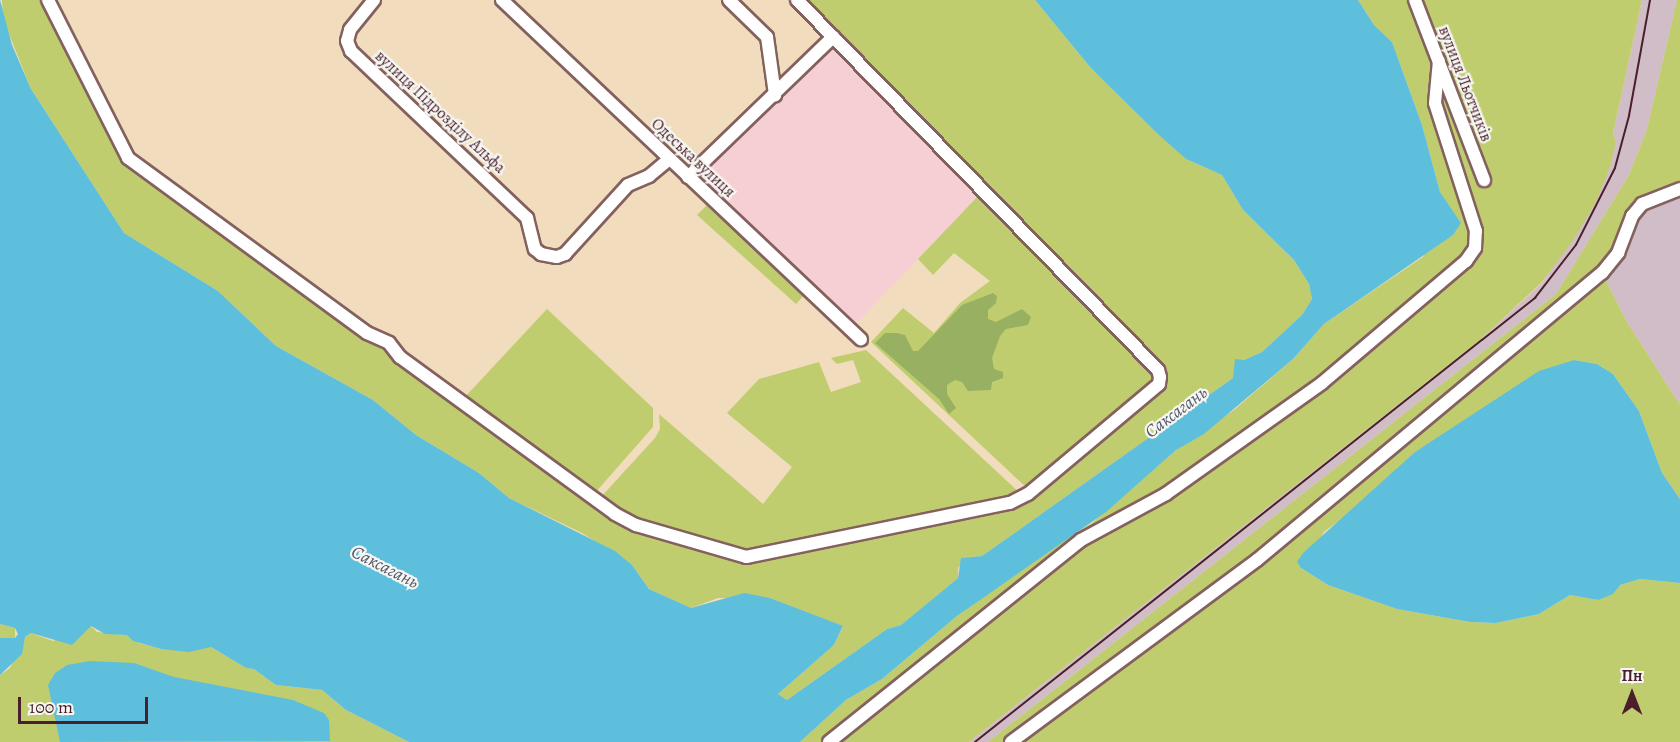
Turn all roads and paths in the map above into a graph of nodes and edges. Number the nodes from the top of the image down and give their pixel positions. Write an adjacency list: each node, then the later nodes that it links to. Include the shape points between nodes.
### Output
1 (48, 0): 7 (street, via 128,158 368,333 389,343 400,357 615,514 636,525 746,557 1011,502 1028,494 1159,384 1158,370)
2 (374, 0): 10 (street, вулиця Підрозділу Альфа, via 350,30 347,41 351,51 527,218 535,249 549,256 565,254 628,185 650,176)
3 (502, 0): 10 (street, Одеська вулиця)
4 (729, 0): 9 (street, via 767,37)
5 (797, 0): 7 (street)
6 (1415, 0): 8 (street, вулиця Льотчиків)
7 (833, 37): 9 (street)
8 (1439, 61): 12 (street, вулиця Льотчиків); 15 (street, via 1435,103 1476,231 1475,248 1466,261 1322,383 1166,494 1081,540)
9 (775, 95): 11 (street)
10 (669, 159): 11 (street, Одеська вулиця)
11 (688, 177): 14 (street, Одеська вулиця)
12 (1484, 180)
13 (1680, 189): 16 (street, via 1642,204 1632,216 1618,253 1602,273 1266,553)
14 (861, 340)
15 (829, 742)
16 (1011, 742)

